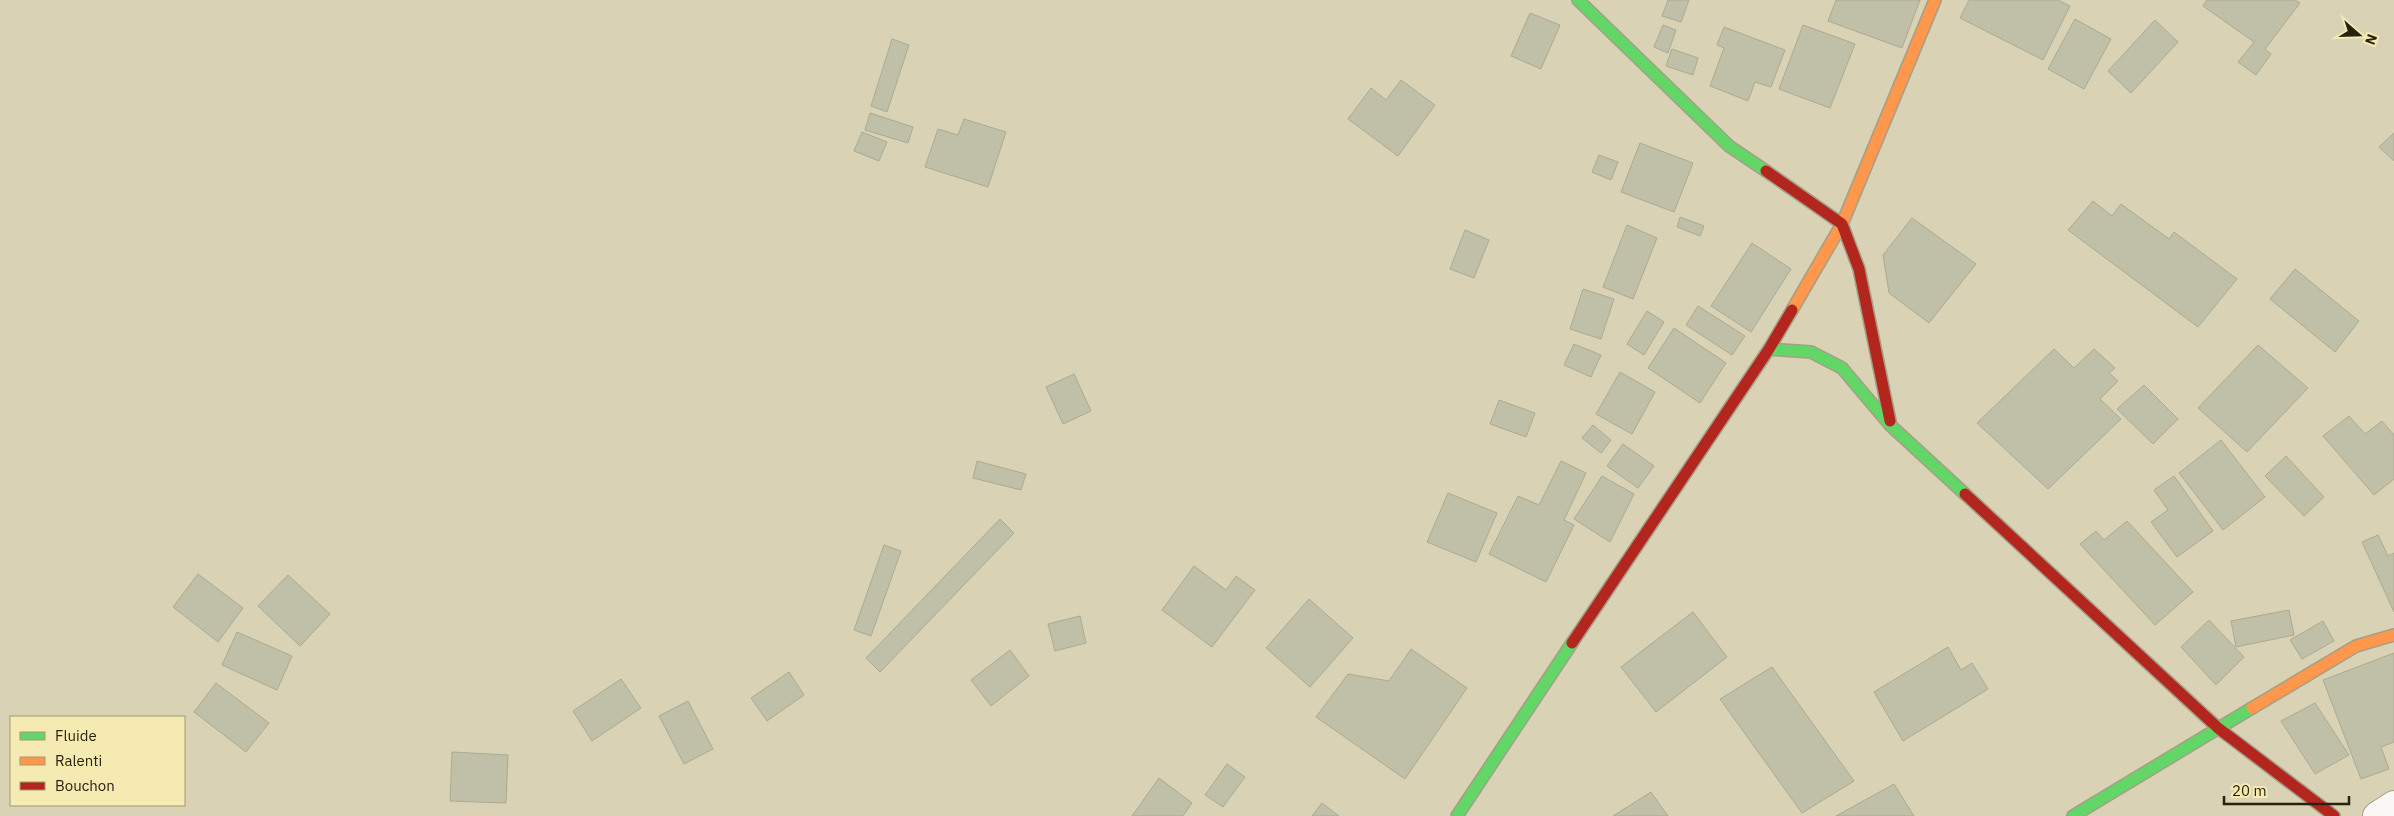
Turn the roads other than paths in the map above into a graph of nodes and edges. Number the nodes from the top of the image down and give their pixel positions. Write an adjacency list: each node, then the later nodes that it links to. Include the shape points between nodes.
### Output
1 (1578, 0): 3 (street, via 1729,146)
2 (1935, 0): 3 (street)
3 (1842, 224): 4 (street); 5 (street, via 1859,269)
4 (1769, 349): 5 (street, via 1811,352 1842,368); 9 (street)
5 (1890, 425): 7 (street)
6 (2394, 635): 7 (street, via 2356,646)
7 (2218, 728): 10 (street); 11 (street)
8 (2394, 805): 12 (street)
9 (1457, 816)
10 (2073, 816)
11 (2334, 816)
12 (2377, 816)

